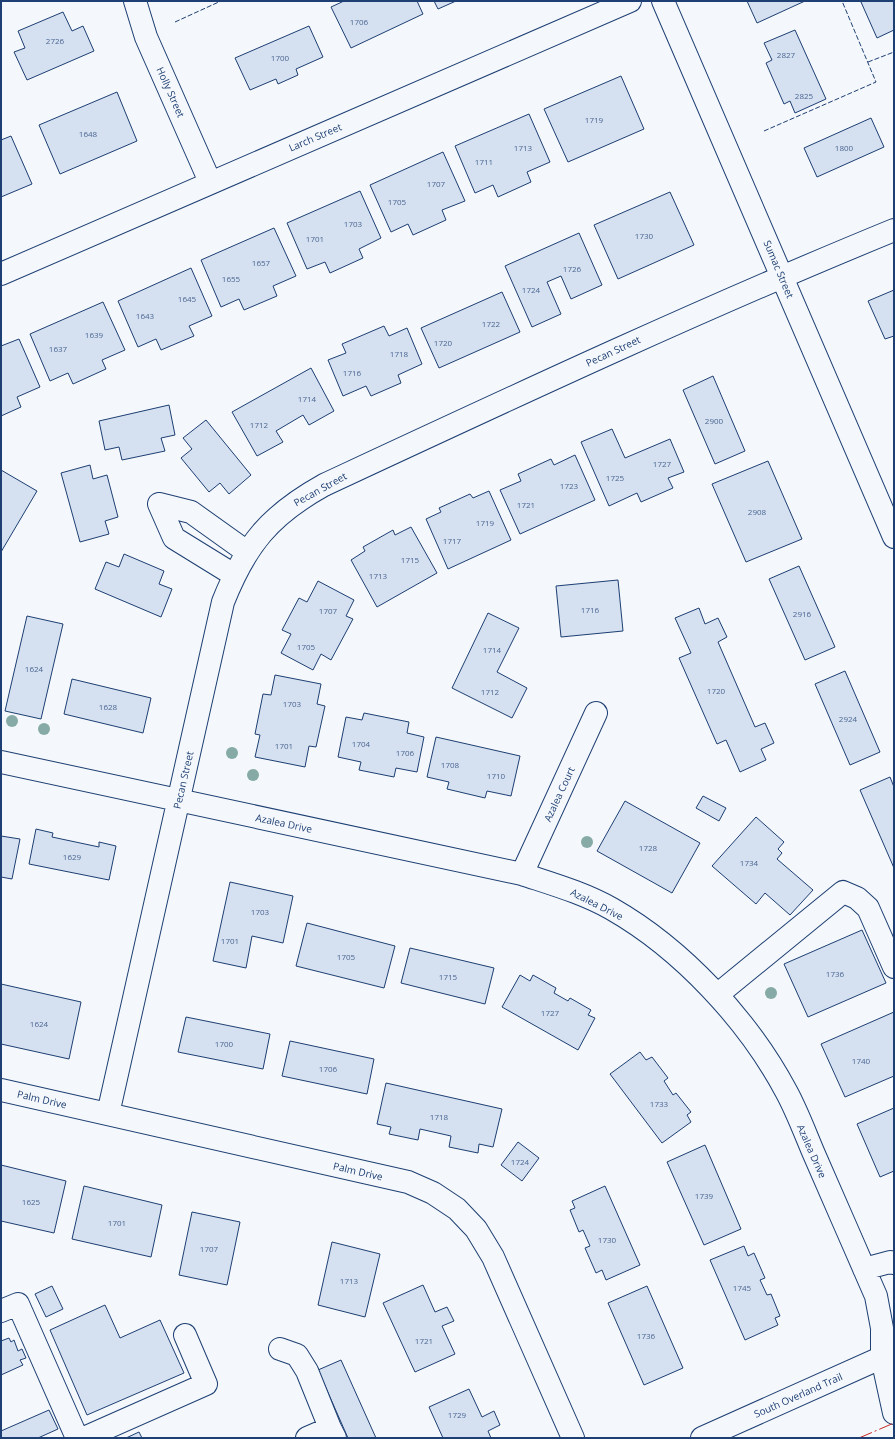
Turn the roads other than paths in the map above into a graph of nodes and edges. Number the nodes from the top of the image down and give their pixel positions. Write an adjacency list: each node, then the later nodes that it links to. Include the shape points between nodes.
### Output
1 (135, 1): 4 (street, Holly Street, via 146,36)
2 (630, 1): 4 (street, Larch Street)
3 (663, 1): 7 (street, Sumac Street)
4 (210, 182): 6 (street, Larch Street)
5 (894, 230): 7 (street, Pecan Street)
6 (1, 274)
7 (782, 276): 8 (street, Sumac Street); 9 (street, Pecan Street, via 621,347 324,485 300,498 279,514)
8 (894, 537)
9 (247, 552): 10 (street, Pecan Street); 10 (street, via 191,512 159,504 174,538)
10 (234, 575): 13 (street, Pecan Street, via 223,602)
11 (596, 713): 14 (street, Azalea Court)
12 (1, 762): 13 (street, Azalea Drive)
13 (178, 800): 14 (street, Azalea Drive); 18 (street, Pecan Street)
14 (522, 874): 16 (street, Azalea Drive, via 566,888 611,909 652,936)
15 (894, 967): 16 (street, via 868,908 857,898 843,892)
16 (717, 995): 20 (street, Azalea Drive, via 751,1037 786,1091)
17 (1, 1090): 18 (street, Palm Drive)
18 (108, 1114): 30 (street, Palm Drive, via 408,1182 433,1193 457,1209 476,1229 493,1258)
19 (894, 1263): 20 (street)
20 (864, 1269): 24 (street, Azalea Drive, via 876,1296)
21 (1, 1311): 27 (street, via 18,1304)
22 (185, 1335): 28 (street, via 206,1384)
23 (280, 1350): 26 (street, via 297,1355)
24 (888, 1355): 25 (street, Azalea Drive); 31 (street, South Overland Trail)
25 (894, 1413)
26 (333, 1433): 29 (street)
27 (77, 1438)
28 (84, 1438)
29 (307, 1438)
30 (572, 1438)
31 (702, 1438)

